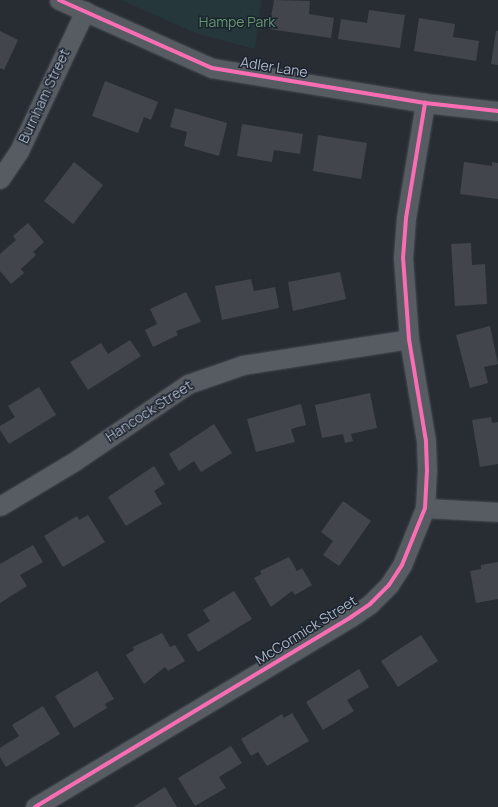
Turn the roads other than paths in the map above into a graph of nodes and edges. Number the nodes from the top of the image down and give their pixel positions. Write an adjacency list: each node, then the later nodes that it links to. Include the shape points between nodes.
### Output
1 (59, 0): 2 (street, Adler Lane)
2 (85, 12): 3 (street, Adler Lane, via 212,68); 5 (street, Burnham Street, via 19,151)
3 (425, 103): 4 (street, Adler Lane); 6 (street, McCormick Street, via 406,218 403,258)
4 (498, 111)
5 (0, 179)
6 (409, 339): 7 (street, Hancock Street, via 243,365 188,384 75,461); 8 (street, McCormick Street, via 426,441)
7 (0, 506)
8 (425, 508): 9 (street); 10 (street, McCormick Street, via 402,565 389,585 370,604)
9 (498, 512)
10 (34, 807)

